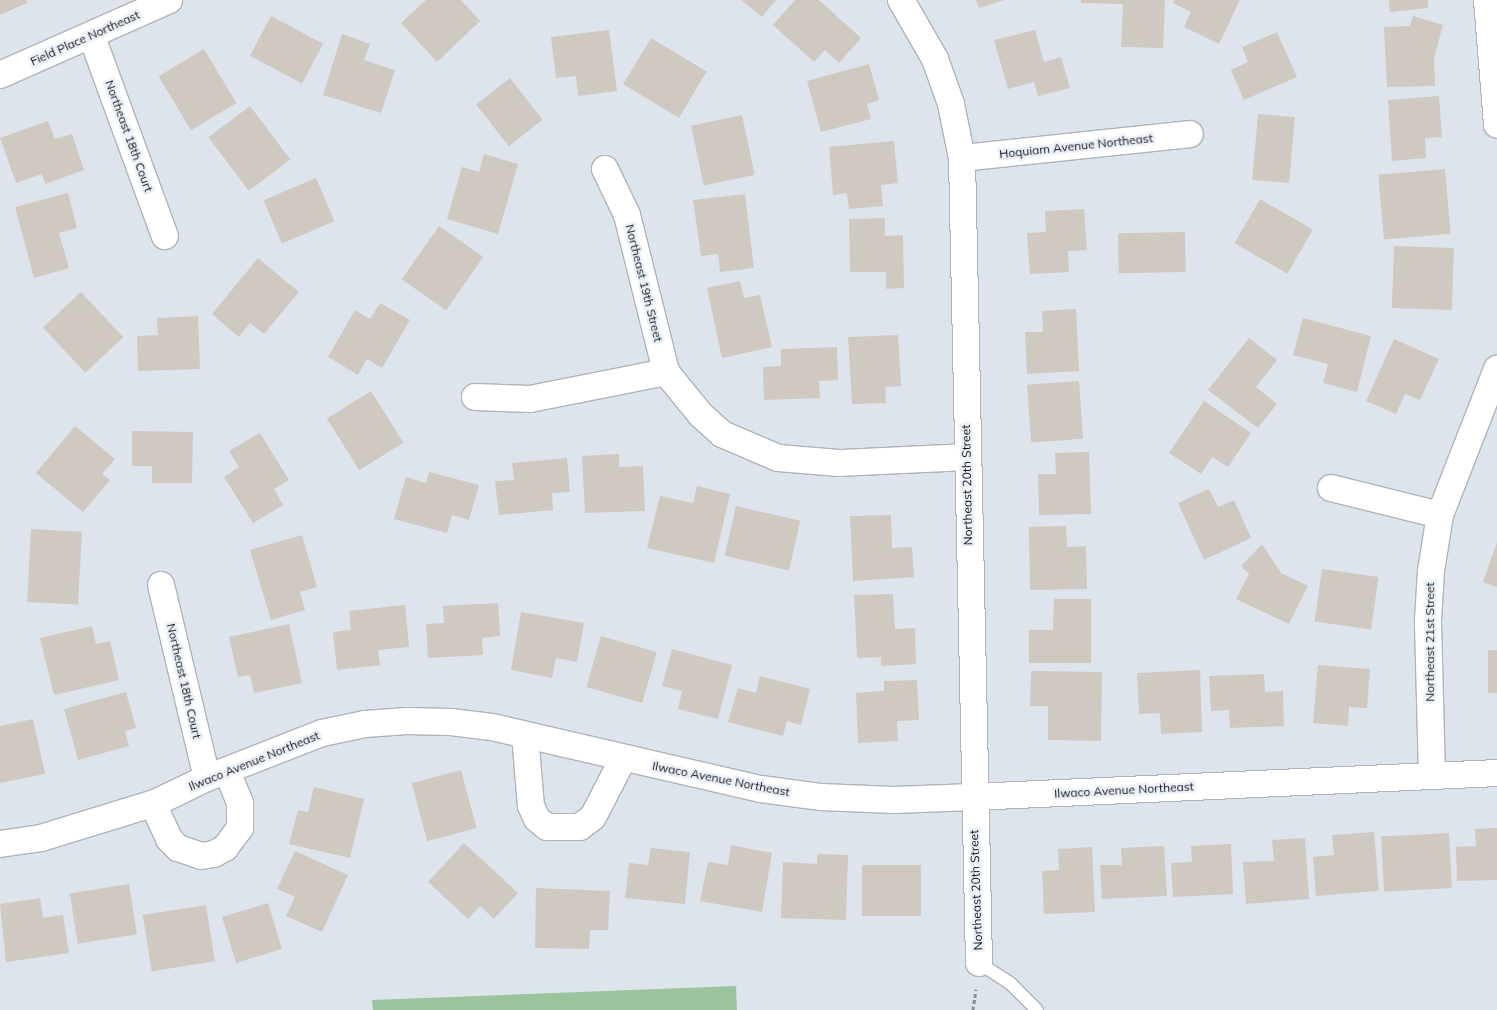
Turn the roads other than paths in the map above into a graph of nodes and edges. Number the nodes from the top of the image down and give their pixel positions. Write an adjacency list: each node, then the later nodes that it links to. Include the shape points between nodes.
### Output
1 (169, 0): 4 (street, Field Place Northeast)
2 (907, 8): 8 (street, Northeast 20th Street, via 935,59 951,104)
3 (1491, 9): 6 (street)
4 (92, 37): 5 (street, Field Place Northeast); 10 (street, Northeast 18th Court)
5 (0, 75)
6 (1497, 125)
7 (1190, 134): 8 (street, Hoquiam Avenue Northeast)
8 (962, 158): 14 (street, Northeast 20th Street)
9 (606, 169): 12 (street, Northeast 19th Street, via 627,215)
10 (165, 236)
11 (1497, 369): 16 (street, Northeast 21st Street)
12 (666, 372): 13 (street, via 530,399); 14 (street, via 701,415 722,434 778,458 839,463)
13 (475, 397)
14 (966, 457): 23 (street, Northeast 20th Street)
15 (1331, 488): 16 (street)
16 (1440, 515): 22 (street, Northeast 21st Street, via 1431,571 1428,620)
17 (161, 585): 21 (street, Northeast 18th Court)
18 (525, 735): 19 (street, Ilwaco Avenue Northeast); 19 (street, via 531,806 537,819 547,827 580,827 593,817); 21 (street, Ilwaco Avenue Northeast, via 451,722 365,724 322,733)
19 (623, 759): 23 (street, Ilwaco Avenue Northeast, via 761,789 821,797 894,800)
20 (1497, 773): 22 (street, Ilwaco Avenue Northeast)
21 (217, 774): 24 (street, Ilwaco Avenue Northeast); 24 (street, Northeast 18th Court, via 240,803 241,822 234,839 214,854 201,856 178,848 169,839)
22 (1432, 776): 23 (street, Ilwaco Avenue Northeast)
23 (973, 798): 26 (street, Northeast 20th Street)
24 (153, 804): 25 (street, Ilwaco Avenue Northeast, via 50,835)
25 (0, 844)
26 (979, 963): 27 (lane, via 1010,983)
27 (1037, 1010)

